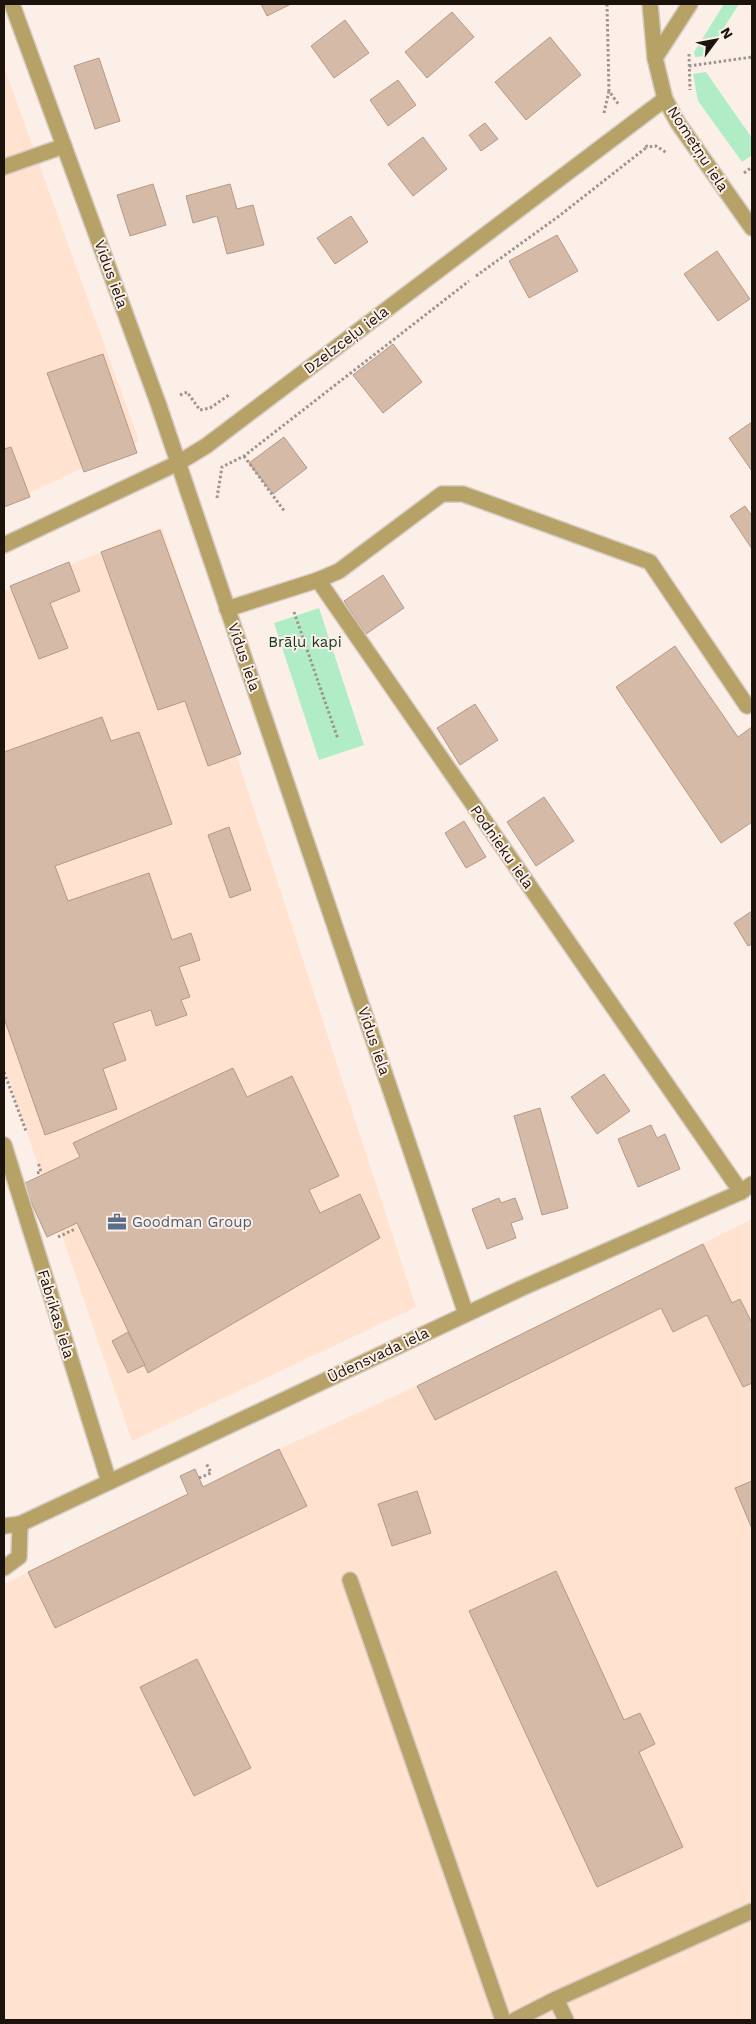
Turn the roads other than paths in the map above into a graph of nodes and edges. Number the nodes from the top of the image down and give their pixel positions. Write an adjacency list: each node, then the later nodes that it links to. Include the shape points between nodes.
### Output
1 (12, 4): 6 (street, Vidus iela)
2 (650, 4): 4 (street, Nometņu iela)
3 (690, 4): 4 (street)
4 (655, 58): 5 (street, Nometņu iela)
5 (666, 99): 8 (street, Nometņu iela, via 678,123); 9 (street, Dzelzceļu iela, via 206,446)
6 (64, 146): 7 (street); 9 (street, Vidus iela)
7 (4, 167)
8 (752, 228)
9 (178, 463): 10 (street, Dzelzceļu iela); 12 (street, Vidus iela)
10 (4, 545)
11 (318, 580): 12 (street); 13 (street, via 339,571 442,494 463,494 650,562); 15 (street, Podnieku iela)
12 (227, 610): 16 (street, Vidus iela)
13 (747, 706)
14 (4, 1146): 17 (street, Fabrikas iela)
15 (746, 1188): 16 (street, Ūdensvada iela)
16 (466, 1314): 17 (street, Ūdensvada iela)
17 (109, 1482): 18 (street, Ūdensvada iela)
18 (10, 1525): 19 (street, via 19,1558)
19 (4, 1568)
20 (350, 1580): 23 (street)
21 (752, 1911): 22 (street)
22 (556, 1999): 24 (street); 25 (street)
23 (503, 2020)
24 (515, 2020)
25 (566, 2020)

